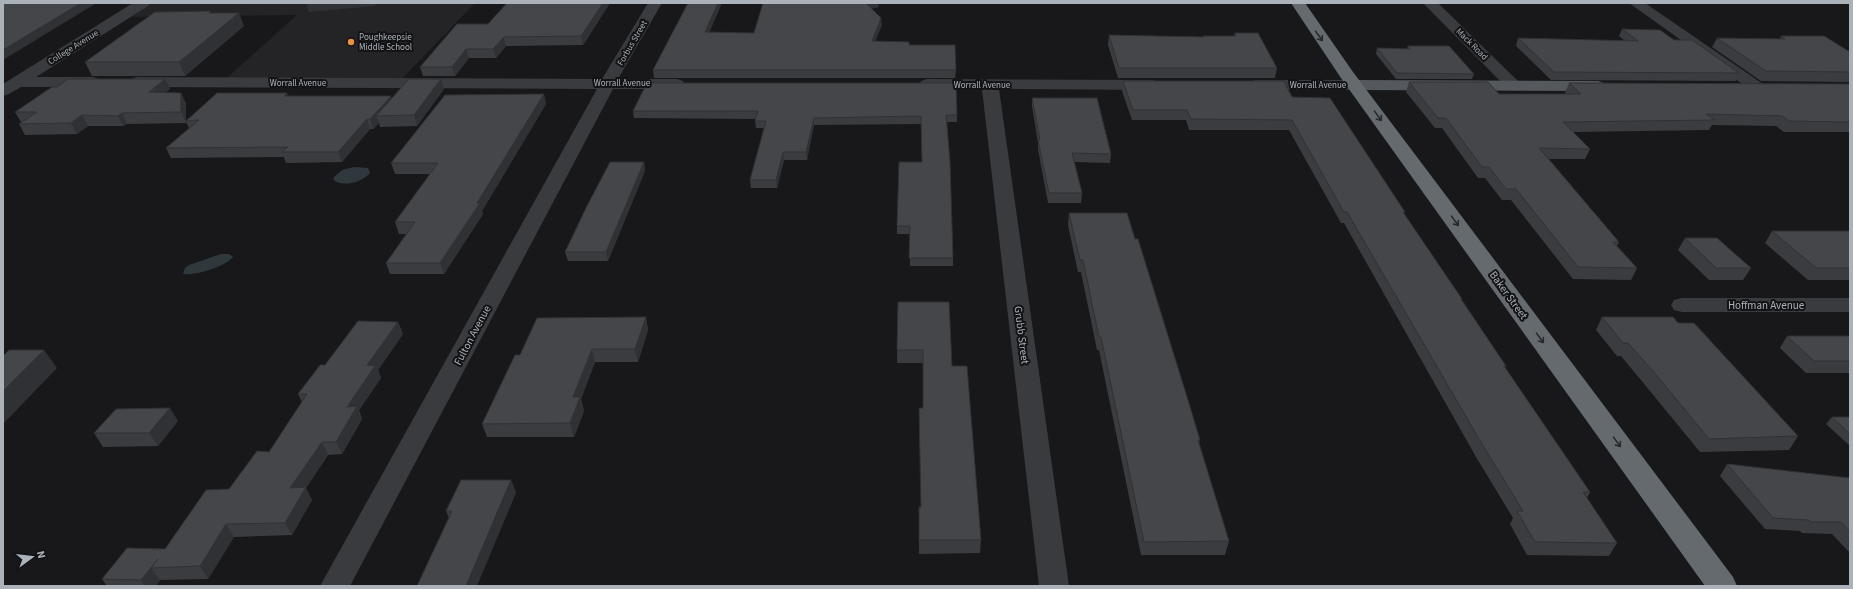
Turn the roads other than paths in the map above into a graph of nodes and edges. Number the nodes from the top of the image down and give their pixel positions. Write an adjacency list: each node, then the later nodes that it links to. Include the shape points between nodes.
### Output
1 (143, 3): 6 (street, College Avenue)
2 (655, 3): 7 (street, Forbus Street)
3 (1298, 3): 13 (highway, Baker Street, one-way to 13)
4 (1430, 3): 14 (street, Mack Road)
5 (1636, 3): 17 (street)
6 (18, 82): 7 (street, Worrall Avenue); 18 (street, College Avenue)
7 (608, 83): 8 (street, Worrall Avenue); 21 (street, Fulton Avenue)
8 (696, 84)
9 (910, 84): 10 (street, Worrall Avenue)
10 (990, 85): 11 (street, Worrall Avenue); 22 (street, Grubb Street)
11 (1165, 85)
12 (1237, 85): 13 (street, Worrall Avenue)
13 (1355, 85): 14 (main road, Worrall Avenue); 23 (highway, Baker Street, one-way to 23)
14 (1514, 86): 15 (main road, Worrall Avenue)
15 (1616, 86)
16 (1733, 87): 17 (main road)
17 (1765, 87)
18 (3, 91)
19 (1682, 305): 20 (street, Hoffman Avenue)
20 (1850, 305)
21 (335, 586)
22 (1054, 586)
23 (1722, 586)

